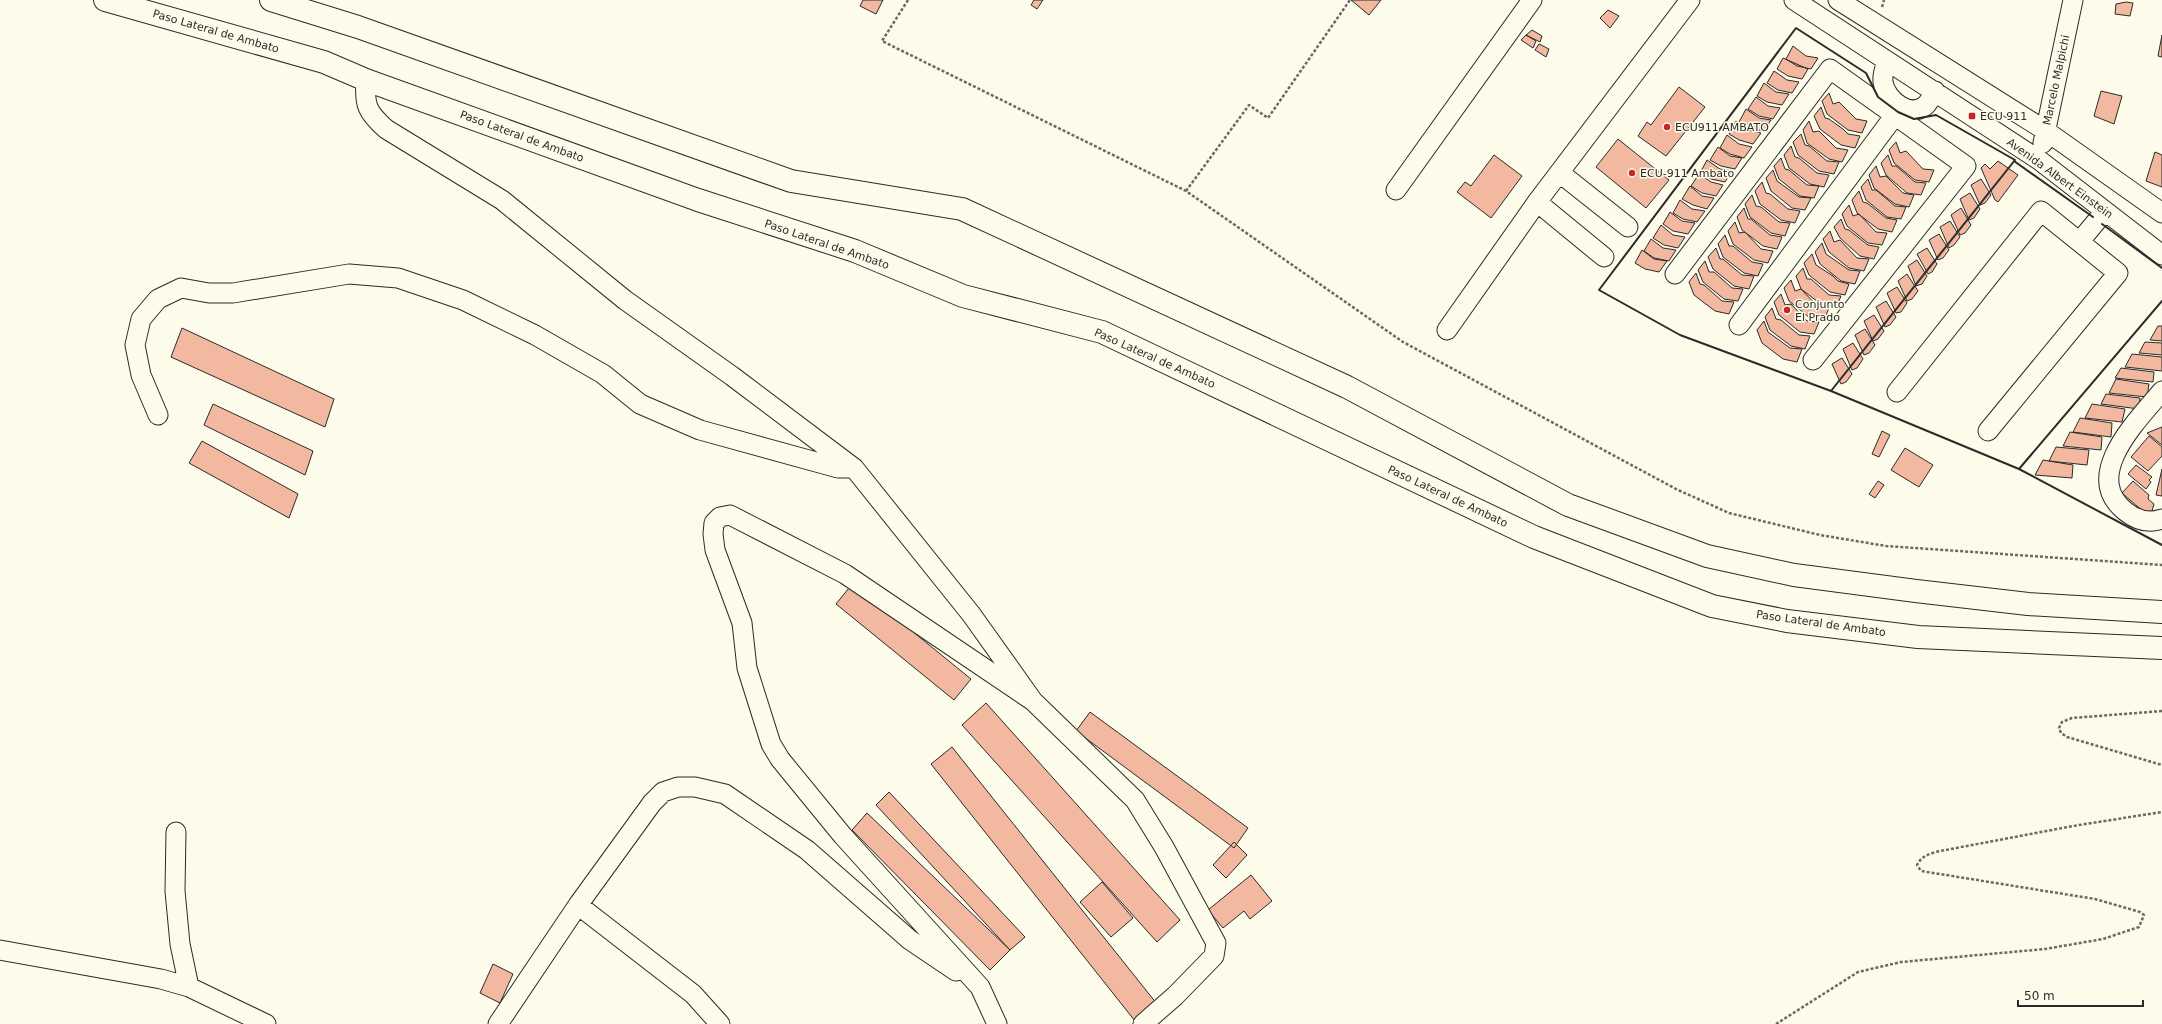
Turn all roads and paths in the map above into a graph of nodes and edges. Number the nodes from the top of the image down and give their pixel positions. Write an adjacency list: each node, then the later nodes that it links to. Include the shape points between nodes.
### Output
1 (105, 0): 11 (highway, Paso Lateral de Ambato, via 324,62)
2 (271, 0): 37 (highway, via 358,26 791,182 962,209 1347,387 1568,505 1707,556 1794,575 1916,591 2028,604)
3 (908, 0): 18 (path, via 882,40)
4 (1350, 0): 18 (path, via 1268,118 1249,105)
5 (1532, 0): 17 (street)
6 (1690, 0): 16 (street)
7 (1794, 0): 10 (street, Avenida Albert Einstein)
8 (1838, 0): 14 (street)
9 (2073, 0): 14 (street, Marcelo Malpichi)
10 (1888, 61): 12 (street, Avenida Albert Einstein); 13 (street, via 1883,72 1883,84)
11 (366, 80): 34 (street, via 364,101 372,117 386,129 502,200 625,300 732,376); 38 (highway, Paso Lateral de Ambato, via 698,200 855,251 963,296 1102,332 1534,537 1712,606 1787,621 1918,637)
12 (1935, 91): 13 (street, via 1927,104 1918,109); 15 (street, Avenida Albert Einstein)
13 (1898, 112): 26 (street, via 1830,70); 27 (street); 29 (street, via 1966,166)
14 (2046, 131): 15 (street, Marcelo Malpichi); 21 (street)
15 (2039, 160): 20 (street, Avenida Albert Einstein)
16 (1560, 173): 19 (street); 22 (street)
17 (1396, 190)
18 (1186, 191): 36 (path, via 1403,342 1676,489 1729,513 1820,535 1886,546)
19 (1537, 202): 25 (street); 28 (street)
20 (2105, 211): 23 (street); 24 (street, Avenida Albert Einstein)
21 (2162, 213)
22 (1628, 227)
23 (2080, 242): 30 (street, via 2041,211); 33 (street, via 2118,273)
24 (2162, 255)
25 (1604, 257)
26 (1675, 274)
27 (1739, 325)
28 (1447, 330)
29 (1813, 360)
30 (1897, 392)
31 (2160, 395): 35 (street, via 2125,436 2112,458 2109,483 2116,504 2134,518 2152,522)
32 (158, 415): 34 (street, via 141,375 135,345 141,319 158,299 181,288 209,293 233,293 350,274 398,278 463,300 535,335 603,374 640,404 700,430 838,468)
33 (1988, 431)
34 (854, 468): 39 (street, via 971,614)
35 (2162, 519)
36 (2162, 565)
37 (2162, 612)
38 (2162, 648)
39 (1034, 701): 46 (street, via 846,574 730,515 720,517 714,524 715,550 742,623 746,668 771,744 780,759 843,836); 52 (street, via 1135,800 1164,847 1216,943 1214,956)
40 (2162, 711): 41 (path, via 2077,717 2062,722 2059,728 2067,737)
41 (2162, 765)
42 (2162, 812): 53 (path, via 1935,852 1926,856 1917,865 1921,871 2095,899 2140,912 2144,915 2139,927 2103,939 2045,949 1901,962 1858,972)
43 (176, 832): 47 (street, via 175,891 180,944)
44 (578, 905): 46 (street, via 652,803 663,792 678,787 695,787 725,794 807,850 910,940); 49 (street); 50 (street, via 693,994)
45 (0, 950): 47 (street, via 154,978)
46 (980, 987): 51 (street)
47 (188, 988): 48 (street)
48 (266, 1024)
49 (498, 1024)
50 (720, 1024)
51 (997, 1024)
52 (1143, 1024)
53 (1776, 1024)

